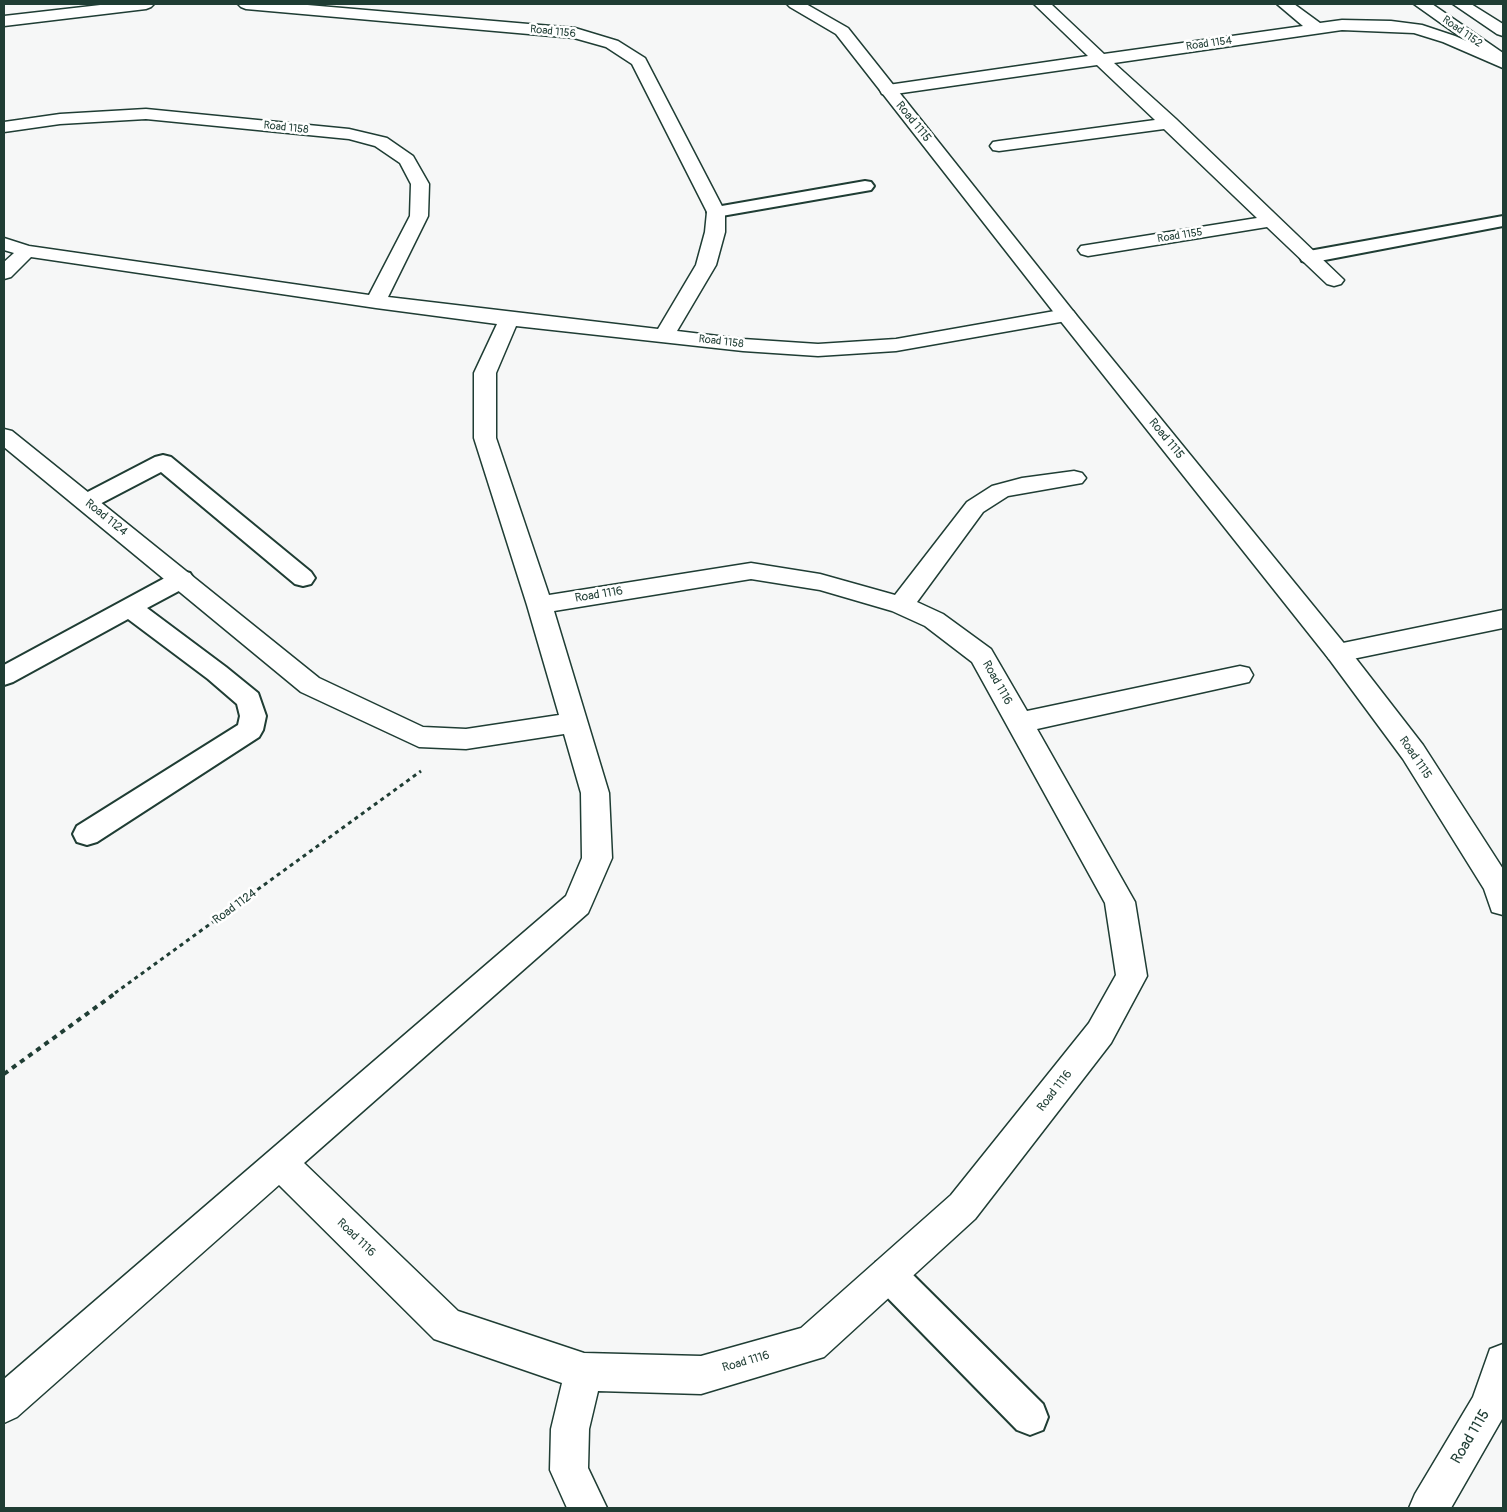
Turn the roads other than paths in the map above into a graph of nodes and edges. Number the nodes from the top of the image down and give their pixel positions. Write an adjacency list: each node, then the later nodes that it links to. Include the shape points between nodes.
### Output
1 (146, 4): 11 (street)
2 (247, 4): 10 (street, Road 1156)
3 (415, 4): 10 (street)
4 (795, 4): 17 (street, Road 1115, via 842,31)
5 (1042, 4): 15 (street)
6 (1285, 4): 13 (street)
7 (1422, 4): 16 (street, Road 1152)
8 (1461, 4): 14 (street, Road 1152)
9 (1374, 11): 12 (street, Road 1154, via 1369,16)
10 (404, 18): 22 (street, Road 1156, via 575,33 612,44 638,61)
11 (4, 21)
12 (1342, 25): 13 (street, Road 1154); 16 (street, Road 1154, via 1416,28)
13 (1318, 28): 15 (street, Road 1154)
14 (1503, 32)
15 (1101, 59): 17 (street, Road 1154); 18 (street)
16 (1503, 62)
17 (888, 90): 32 (street, Road 1115)
18 (1170, 123): 20 (street); 23 (street)
19 (4, 127): 31 (street, Road 1158, via 60,119 146,114 348,134 381,142 407,160 420,184 419,216)
20 (999, 146)
21 (865, 186): 22 (lane)
22 (716, 212): 34 (street, via 715,232 706,265)
23 (1272, 221): 26 (street, Road 1155); 28 (street)
24 (1503, 221): 28 (lane)
25 (4, 244): 27 (street, Road 1158)
26 (1088, 250)
27 (27, 251): 29 (street); 31 (street, Road 1158)
28 (1310, 257): 30 (street)
29 (4, 272)
30 (1334, 280)
31 (376, 302): 33 (street, Road 1158)
32 (1066, 315): 34 (street, Road 1158, via 896,345 818,350); 44 (street, Road 1115)
33 (509, 319): 34 (street, Road 1158); 40 (street, via 485,373 485,438)
34 (665, 335)
35 (4, 436): 37 (street, Road 1124)
36 (1074, 478): 41 (street, via 1000,491 975,507)
37 (86, 502): 38 (lane, via 163,462); 39 (street, Road 1124)
38 (303, 578)
39 (182, 579): 42 (lane); 47 (street, Road 1124, via 310,685 419,737 466,739)
40 (540, 605): 41 (street, Road 1116, via 751,572 820,582); 47 (street)
41 (901, 605): 48 (street, Road 1116, via 934,620 982,656)
42 (130, 608): 46 (lane); 49 (lane, via 249,700 254,716 250,730)
43 (1503, 619): 44 (street)
44 (1338, 653): 50 (street, Road 1115, via 1412,752 1498,886)
45 (1240, 675): 48 (street)
46 (4, 676)
47 (575, 722): 51 (street, via 595,793 597,858 577,904)
48 (1020, 723): 52 (street, Road 1116, via 1120,902 1132,976 1100,1033 963,1206)
49 (87, 834)
50 (1503, 903)
51 (281, 1164): 54 (street, Road 1116, via 447,1326); 55 (street)
52 (888, 1274): 54 (street, Road 1116, via 810,1344 701,1375); 56 (lane)
53 (1503, 1362): 58 (street, Road 1115, via 1489,1406)
54 (584, 1372): 57 (street, via 570,1429 569,1470)
55 (4, 1404)
56 (1030, 1417)
57 (587, 1508)
58 (1428, 1508)

